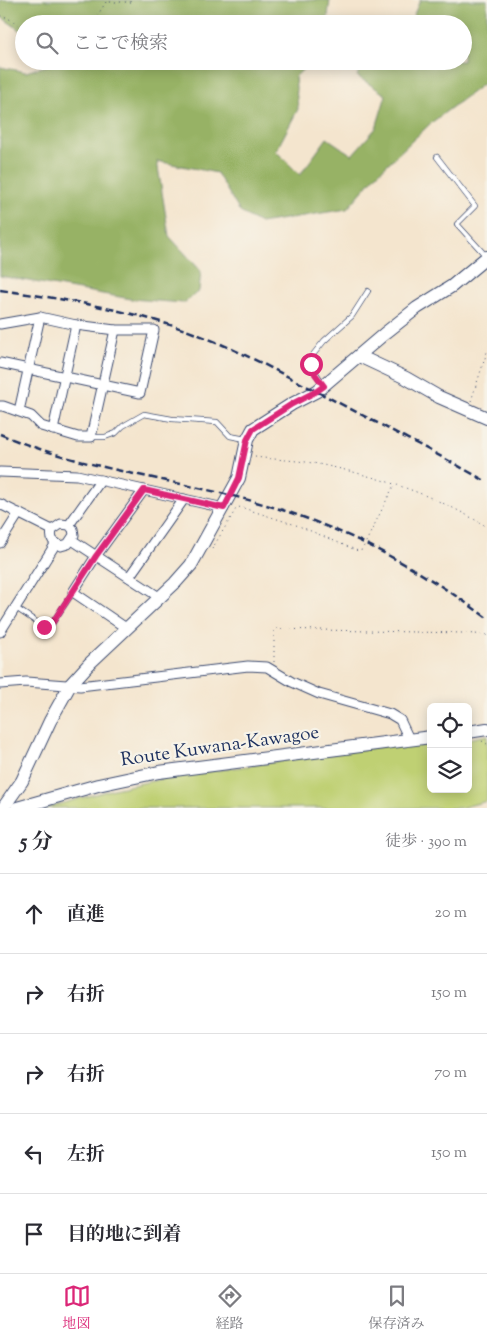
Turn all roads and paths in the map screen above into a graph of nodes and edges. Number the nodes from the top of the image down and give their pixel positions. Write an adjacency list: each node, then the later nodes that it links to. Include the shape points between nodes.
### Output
1 (133, 0): 2 (path, via 106,2)
2 (98, 15)
3 (0, 16): 4 (path)
4 (15, 22)
5 (437, 157): 6 (lane, via 475,206 457,224)
6 (487, 257): 13 (street)
7 (368, 291): 18 (lane, via 352,316 312,356 312,367)
8 (40, 317): 9 (street); 10 (street); 15 (street)
9 (0, 324)
10 (76, 326): 11 (street); 16 (street)
11 (115, 330): 17 (street); 17 (street, via 154,330 140,393)
12 (487, 352): 20 (path)
13 (358, 356): 18 (street); 20 (street)
14 (0, 363): 15 (street)
15 (28, 369): 16 (street); 21 (street)
16 (65, 376): 17 (street); 23 (street)
17 (102, 384): 24 (street)
18 (324, 386): 25 (street, via 253,429)
19 (0, 406): 21 (street)
20 (468, 410): 22 (street)
21 (19, 411): 23 (street)
22 (487, 418)
23 (53, 430): 24 (street)
24 (91, 437): 25 (lane, via 116,433 144,414 217,422 230,436)
25 (247, 440): 26 (street)
26 (244, 456): 29 (path, via 321,465); 33 (street, via 239,478)
27 (0, 472): 28 (street, via 77,475)
28 (101, 480): 30 (street); 35 (street)
29 (394, 485): 36 (path, via 464,512); 39 (path, via 362,550 358,552 299,526 240,507)
30 (144, 490): 31 (street); 42 (street)
31 (184, 498): 33 (street); 43 (street)
32 (0, 504): 34 (street)
33 (224, 508): 45 (street, via 190,565)
34 (19, 513): 37 (street); 40 (street)
35 (68, 525): 37 (street, via 61,524); 38 (street, via 73,529)
36 (487, 527)
37 (52, 530): 41 (street, via 50,537)
38 (72, 540): 41 (street, via 61,546); 42 (street)
39 (218, 541)
40 (0, 542)
41 (56, 543): 46 (street)
42 (96, 556): 43 (street); 44 (street)
43 (128, 577): 45 (street)
44 (72, 592): 46 (lane, via 51,625 44,627); 48 (street)
45 (159, 597): 48 (street)
46 (16, 608): 47 (street)
47 (1, 627)
48 (126, 628): 52 (street)
49 (487, 635): 50 (path, via 274,628)
50 (274, 671): 52 (street, via 248,666); 56 (street, via 319,694 390,714 400,720)
51 (0, 684): 52 (street, via 26,682)
52 (70, 686): 57 (street, via 22,781)
53 (487, 729): 54 (street)
54 (472, 731)
55 (427, 737): 56 (street, Route Kuwana-Kawagoe)
56 (409, 739): 58 (street, Route Kuwana-Kawagoe, via 159,772 98,784)
57 (3, 808)
58 (18, 808)

